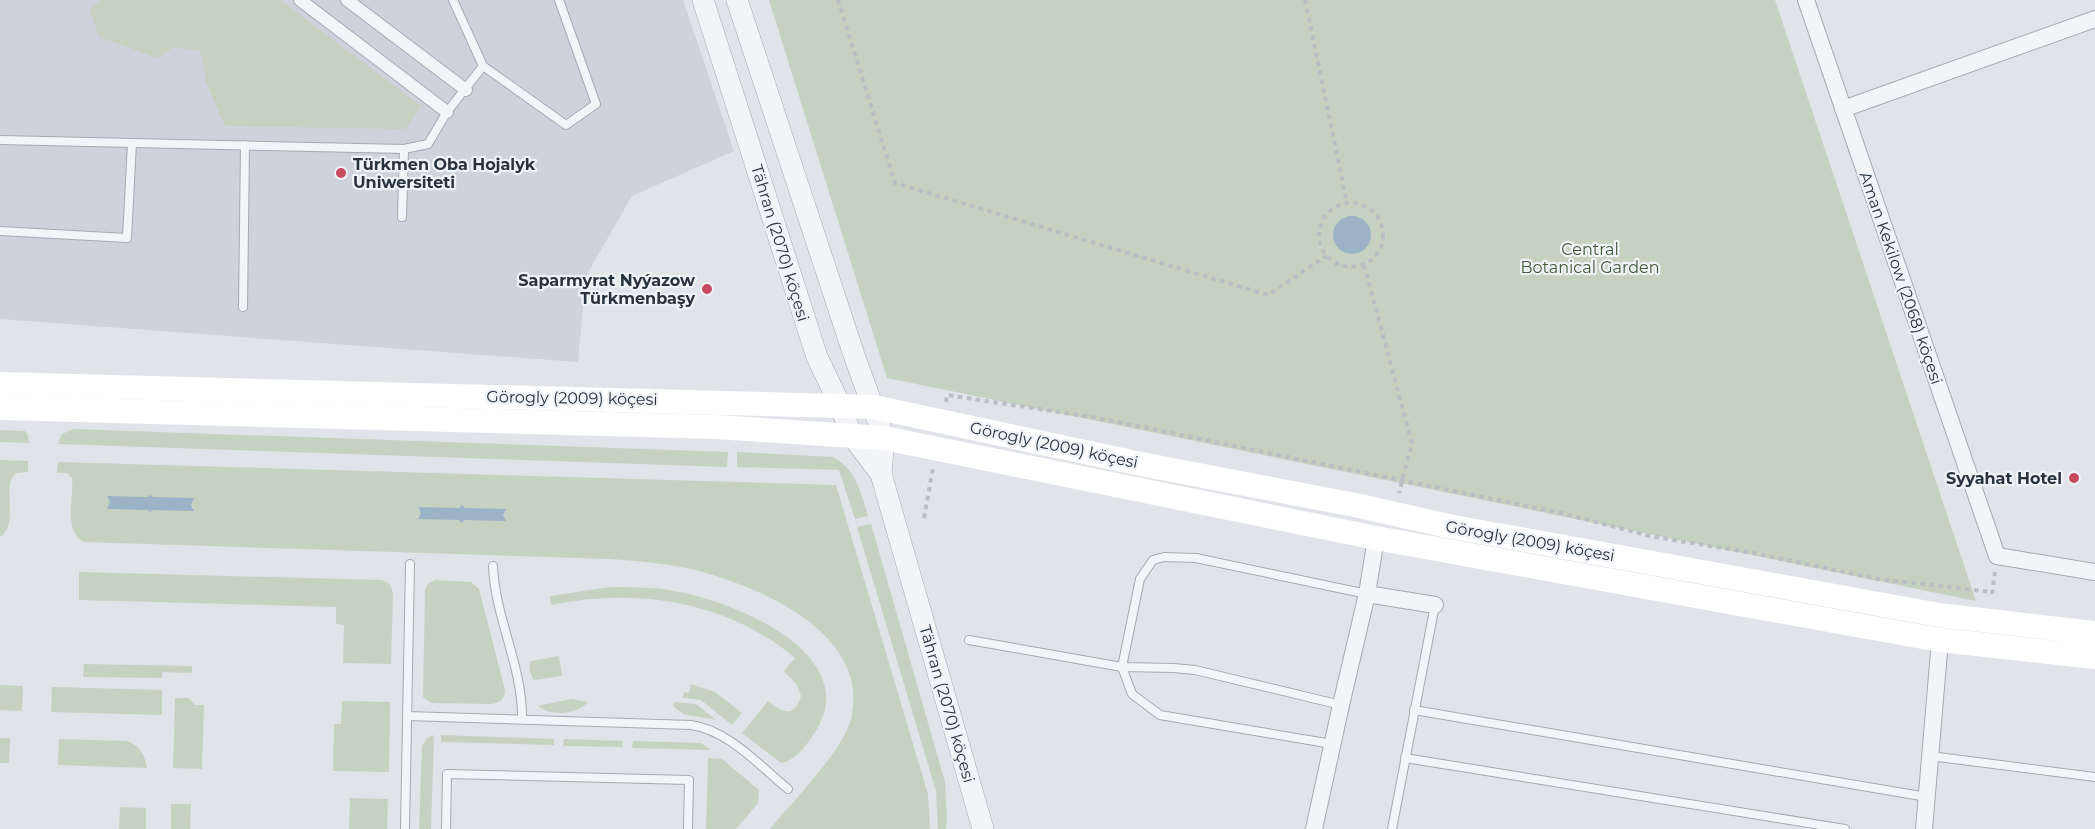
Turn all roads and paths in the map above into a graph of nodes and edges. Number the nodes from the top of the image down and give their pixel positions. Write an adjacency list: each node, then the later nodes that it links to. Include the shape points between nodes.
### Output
1 (300, 0): 14 (street)
2 (347, 0): 12 (street)
3 (453, 0): 11 (lane)
4 (559, 0): 11 (lane, via 596,104 566,125)
5 (703, 0): 26 (street, Tähran (2070) köçesi, via 808,334)
6 (737, 0): 27 (street, Tähran (2070) köçesi)
7 (838, 0): 22 (path, via 896,183 1268,295)
8 (1305, 0): 19 (path)
9 (1806, 0): 13 (street, Aman Kekilow (2068) köçesi)
10 (2095, 19): 13 (street)
11 (483, 66): 12 (lane)
12 (466, 90): 14 (lane)
13 (1843, 110): 38 (street, Aman Kekilow (2068) köçesi)
14 (447, 112): 18 (lane, via 428,144)
15 (0, 140): 16 (lane)
16 (132, 143): 17 (lane); 21 (lane, via 128,238)
17 (245, 145): 18 (lane); 24 (lane)
18 (404, 149): 20 (lane)
19 (1347, 203): 22 (path, via 1337,205 1323,219 1318,238); 23 (path, via 1367,207 1381,222 1383,242)
20 (402, 217)
21 (0, 231)
22 (1326, 256): 23 (path, via 1343,266)
23 (1364, 265): 34 (path, via 1412,442)
24 (243, 307)
25 (0, 384): 26 (main road, Görogly (2009) köçesi)
26 (840, 405): 27 (main road, Görogly (2009) köçesi); 30 (street, Tähran (2070) köçesi)
27 (874, 407): 29 (main road, Görogly (2009) köçesi); 31 (street, Tähran (2070) köçesi)
28 (0, 408): 30 (main road, Görogly (2009) köçesi, via 704,427)
29 (943, 421): 34 (path, via 947,395 1098,418); 35 (main road, Görogly (2009) köçesi)
30 (852, 436): 31 (main road, Görogly (2009) köçesi); 33 (street, Tähran (2070) köçesi)
31 (884, 438): 32 (main road, Görogly (2009) köçesi); 33 (street, Tähran (2070) köçesi)
32 (936, 450): 36 (path); 37 (main road, Görogly (2009) köçesi)
33 (881, 474): 64 (street, Tähran (2070) köçesi)
34 (1402, 480): 35 (path); 42 (path, via 1650,536 1878,579)
35 (1394, 514): 45 (main road, Görogly (2009) köçesi, via 1939,615)
36 (924, 518)
37 (1376, 538): 43 (street); 48 (main road, Görogly (2009) köçesi)
38 (1997, 556): 41 (street); 42 (path)
39 (410, 564): 53 (lane)
40 (493, 566): 54 (lane, via 495,591 521,695)
41 (2095, 572)
42 (1992, 592): 45 (path)
43 (1367, 594): 44 (street); 50 (lane, via 1196,558 1164,556 1154,560 1140,579); 51 (street)
44 (1435, 605): 52 (lane)
45 (1994, 621): 46 (main road, Görogly (2009) köçesi)
46 (2095, 633)
47 (969, 640): 50 (lane)
48 (1940, 640): 49 (main road, Görogly (2009) köçesi); 56 (street)
49 (2095, 657)
50 (1122, 667): 51 (lane, via 1195,670); 55 (lane, via 1132,694 1160,715)
51 (1341, 705): 55 (street)
52 (1414, 710): 57 (lane); 60 (lane)
53 (407, 716): 54 (lane); 61 (lane)
54 (522, 719): 59 (lane, via 704,727 726,738)
55 (1332, 744): 65 (street)
56 (1929, 756): 58 (lane); 60 (street)
57 (1405, 758): 66 (lane); 67 (lane)
58 (2095, 777)
59 (788, 789)
60 (1927, 797): 68 (street)
61 (405, 829)
62 (446, 829): 63 (lane, via 447,774 689,780)
63 (688, 829)
64 (983, 829)
65 (1314, 829)
66 (1392, 829)
67 (1845, 829)
68 (1924, 829)

